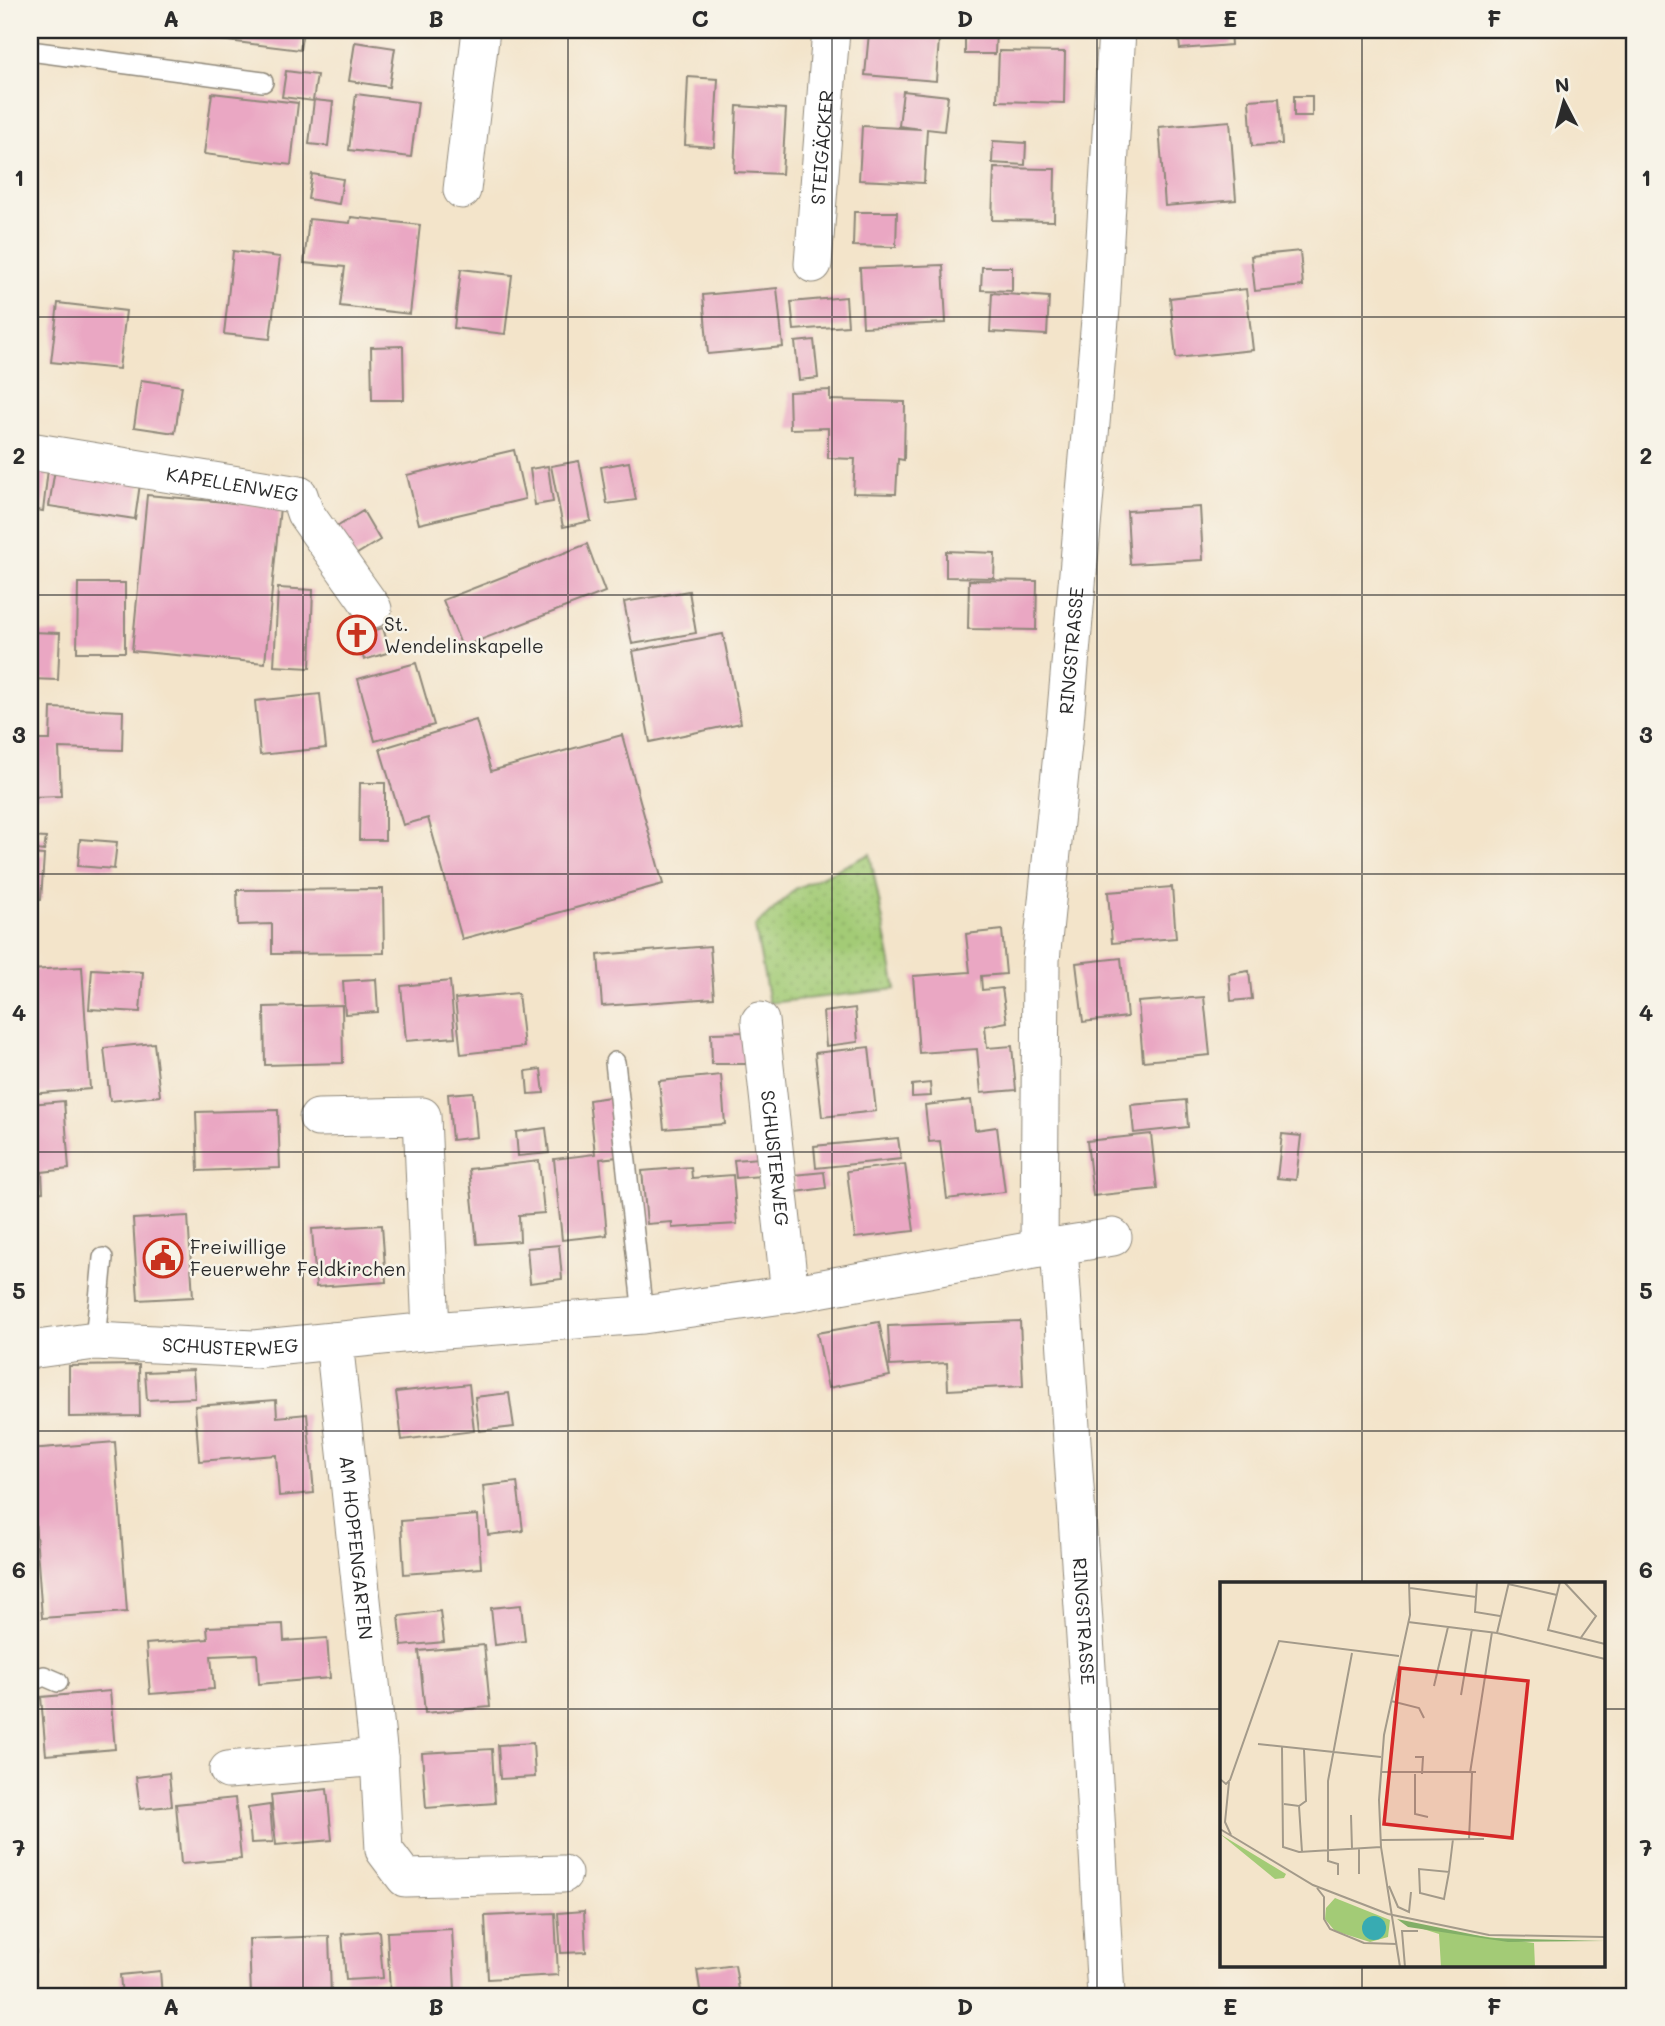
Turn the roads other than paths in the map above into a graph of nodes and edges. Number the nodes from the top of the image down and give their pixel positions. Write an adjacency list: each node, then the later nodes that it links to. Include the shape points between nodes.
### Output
1 (481, 30): 6 (street)
2 (831, 30): 7 (street, STEIGÄCKER)
3 (1117, 30): 14 (street, RINGSTRASSE, via 1101,308 1041,960)
4 (30, 51): 5 (lane)
5 (263, 82)
6 (461, 190)
7 (813, 264)
8 (30, 452): 9 (street, KAPELLENWEG, via 299,495 304,513)
9 (373, 609)
10 (760, 1021): 16 (street, SCHUSTERWEG)
11 (615, 1062): 17 (lane)
12 (318, 1118): 18 (street, via 422,1116)
13 (1113, 1237): 14 (street)
14 (1049, 1247): 16 (street, SCHUSTERWEG); 27 (street, RINGSTRASSE, via 1091,1728)
15 (103, 1258): 19 (lane)
16 (790, 1294): 17 (street, SCHUSTERWEG)
17 (643, 1315): 18 (street, SCHUSTERWEG)
18 (431, 1331): 20 (street, SCHUSTERWEG)
19 (95, 1341): 20 (street, SCHUSTERWEG, via 254,1349); 21 (street, SCHUSTERWEG)
20 (334, 1341): 24 (street, AM HOPFENGARTEN)
21 (30, 1350)
22 (30, 1682): 23 (lane, via 44,1676)
23 (58, 1682)
24 (379, 1757): 25 (street); 26 (street, AM HOPFENGARTEN, via 384,1850 405,1878)
25 (228, 1770)
26 (563, 1874)
27 (1106, 1996)

